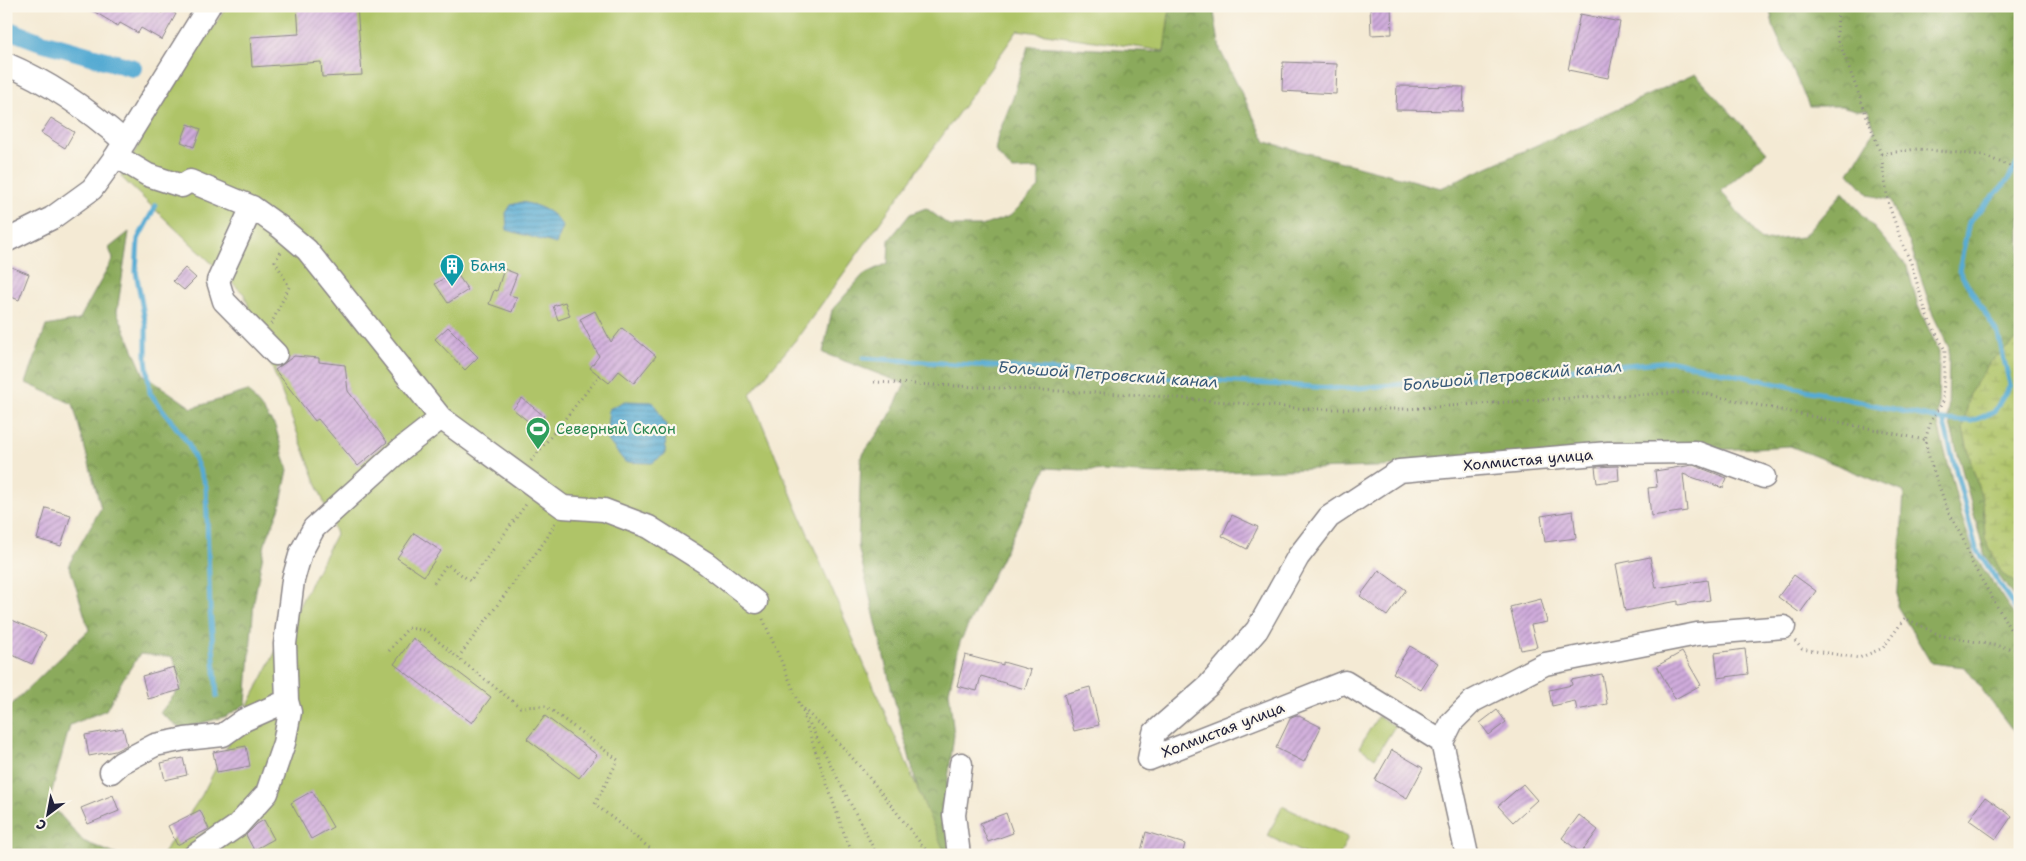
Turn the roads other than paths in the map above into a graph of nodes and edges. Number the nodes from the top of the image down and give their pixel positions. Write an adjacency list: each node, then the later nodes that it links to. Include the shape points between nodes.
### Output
1 (209, 6): 3 (street)
2 (6, 64): 3 (street, via 59,90 96,116)
3 (121, 149): 4 (street, via 148,175 182,186 190,181); 5 (street, via 92,189 52,218)
4 (252, 207): 6 (street, via 218,281 224,301); 7 (street, via 307,250)
5 (6, 241)
6 (269, 347)
7 (441, 418): 9 (street, via 563,507 604,510 649,527 706,563); 11 (street, via 400,450 314,528 301,552 293,580 285,644)
8 (1764, 477): 12 (street, Холмистая улица, via 1695,452 1608,453 1399,470 1329,517 1298,557 1257,630 1209,686 1154,732 1148,759 1345,682)
9 (756, 602)
10 (1784, 627): 12 (street, via 1697,634 1545,664 1472,701 1452,722)
11 (287, 701): 14 (street, via 244,720 223,735 155,745 121,762); 15 (street, via 290,712 284,743 267,793 237,826)
12 (1442, 742): 17 (street)
13 (961, 764): 16 (street, via 954,814)
14 (111, 772)
15 (196, 855)
16 (959, 855)
17 (1467, 855)

